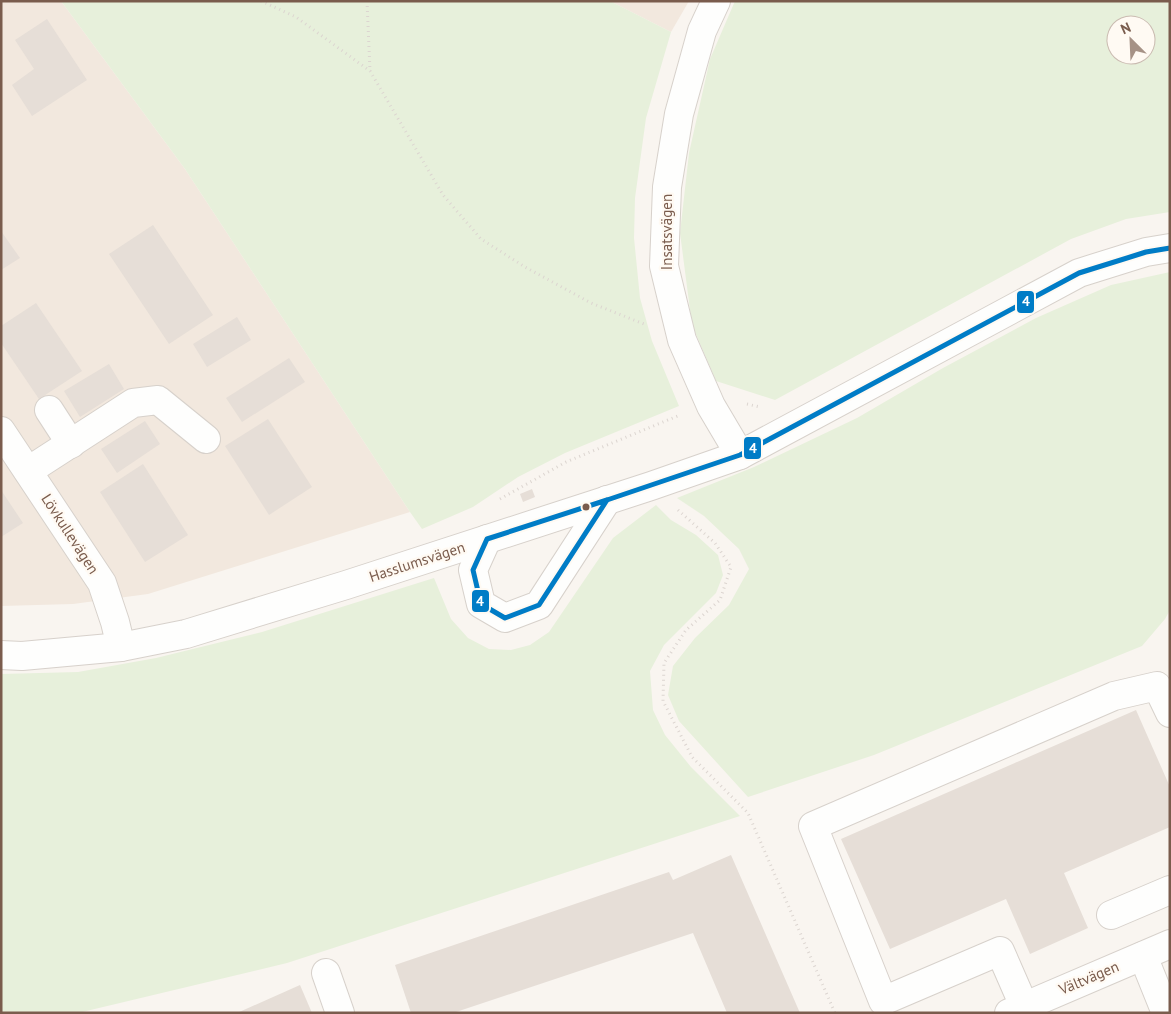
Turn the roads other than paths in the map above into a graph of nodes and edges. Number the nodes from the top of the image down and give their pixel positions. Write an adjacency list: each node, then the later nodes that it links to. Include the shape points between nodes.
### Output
1 (716, 1): 7 (street, Insatsvägen, via 702,31 679,114 667,187 664,266 682,340 710,406)
2 (1170, 248): 7 (street, Hasslumsvägen, via 1146,252 1079,273)
3 (49, 410): 6 (street)
4 (1, 431): 8 (street, Lövkullevägen)
5 (206, 439): 6 (street, via 158,400 133,403)
6 (71, 444): 8 (street)
7 (740, 454): 9 (street, Hasslumsvägen)
8 (28, 472): 11 (street, Lövkullevägen, via 102,583)
9 (607, 500): 10 (street, Hasslumsvägen); 10 (street, via 539,605 505,618 481,604 473,570)
10 (487, 539): 11 (street, Hasslumsvägen, via 186,634)
11 (121, 647): 12 (street, Hasslumsvägen)
12 (1, 655)
13 (1170, 713): 19 (street, via 1156,686 1114,696 813,826 882,1002 1000,951)
14 (1170, 890): 15 (street)
15 (1111, 915)
16 (1170, 944): 17 (street, Vältvägen)
17 (1143, 956): 19 (street, Vältvägen); 21 (street)
18 (326, 973): 20 (street)
19 (1016, 1009)
20 (340, 1013)
21 (1166, 1013)

